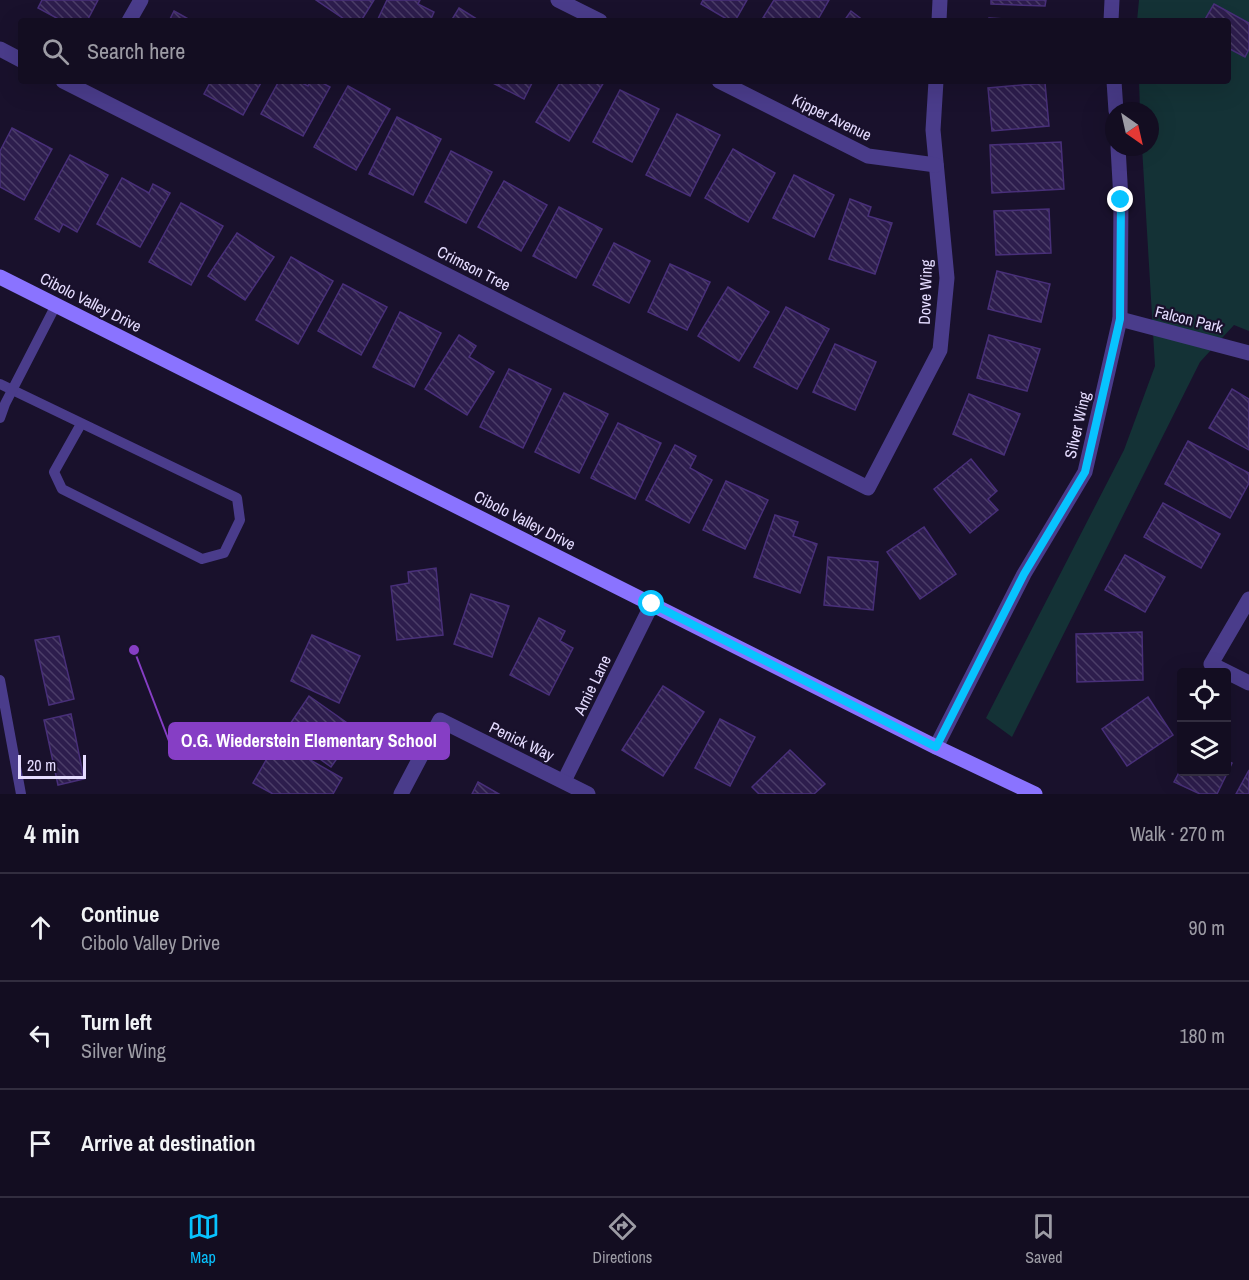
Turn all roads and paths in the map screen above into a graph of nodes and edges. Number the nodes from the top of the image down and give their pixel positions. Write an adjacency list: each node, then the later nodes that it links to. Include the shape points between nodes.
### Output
1 (141, 0): 5 (street)
2 (558, 0): 6 (street)
3 (940, 0): 7 (street)
4 (1112, 0): 8 (street)
5 (131, 18)
6 (594, 18)
7 (939, 18)
8 (1111, 18)
9 (0, 49): 10 (street)
10 (18, 58)
11 (725, 84): 17 (street, Kipper Avenue, via 868,156)
12 (936, 84): 17 (street, Dove Wing)
13 (1114, 84): 15 (street)
14 (92, 87): 26 (street, Crimson Tree)
15 (1115, 102)
16 (1119, 156): 20 (street, Silver Wing)
17 (936, 165): 26 (street, Dove Wing, via 946,278 940,350)
18 (0, 277): 19 (main road, Cibolo Valley Drive)
19 (56, 305): 23 (lane); 28 (main road, Cibolo Valley Drive)
20 (1120, 319): 21 (street, Falcon Park); 31 (street, Silver Wing, via 1085,472 1024,574)
21 (1249, 353)
22 (0, 384): 23 (lane)
23 (12, 391): 24 (lane); 25 (lane)
24 (0, 418)
25 (81, 424): 25 (lane, via 54,472 62,489 202,560 224,553 240,520 237,498)
26 (868, 488)
27 (1249, 599): 30 (street, via 1211,664)
28 (652, 604): 31 (main road, Cibolo Valley Drive); 32 (street, Arnie Lane)
29 (0, 680): 33 (lane)
30 (1249, 683)
31 (936, 747): 36 (main road, Cibolo Valley Drive)
32 (564, 781): 34 (street, Penick Way, via 440,720); 35 (street, Penick Way)
33 (21, 794)
34 (401, 794)
35 (588, 794)
36 (1035, 794)

